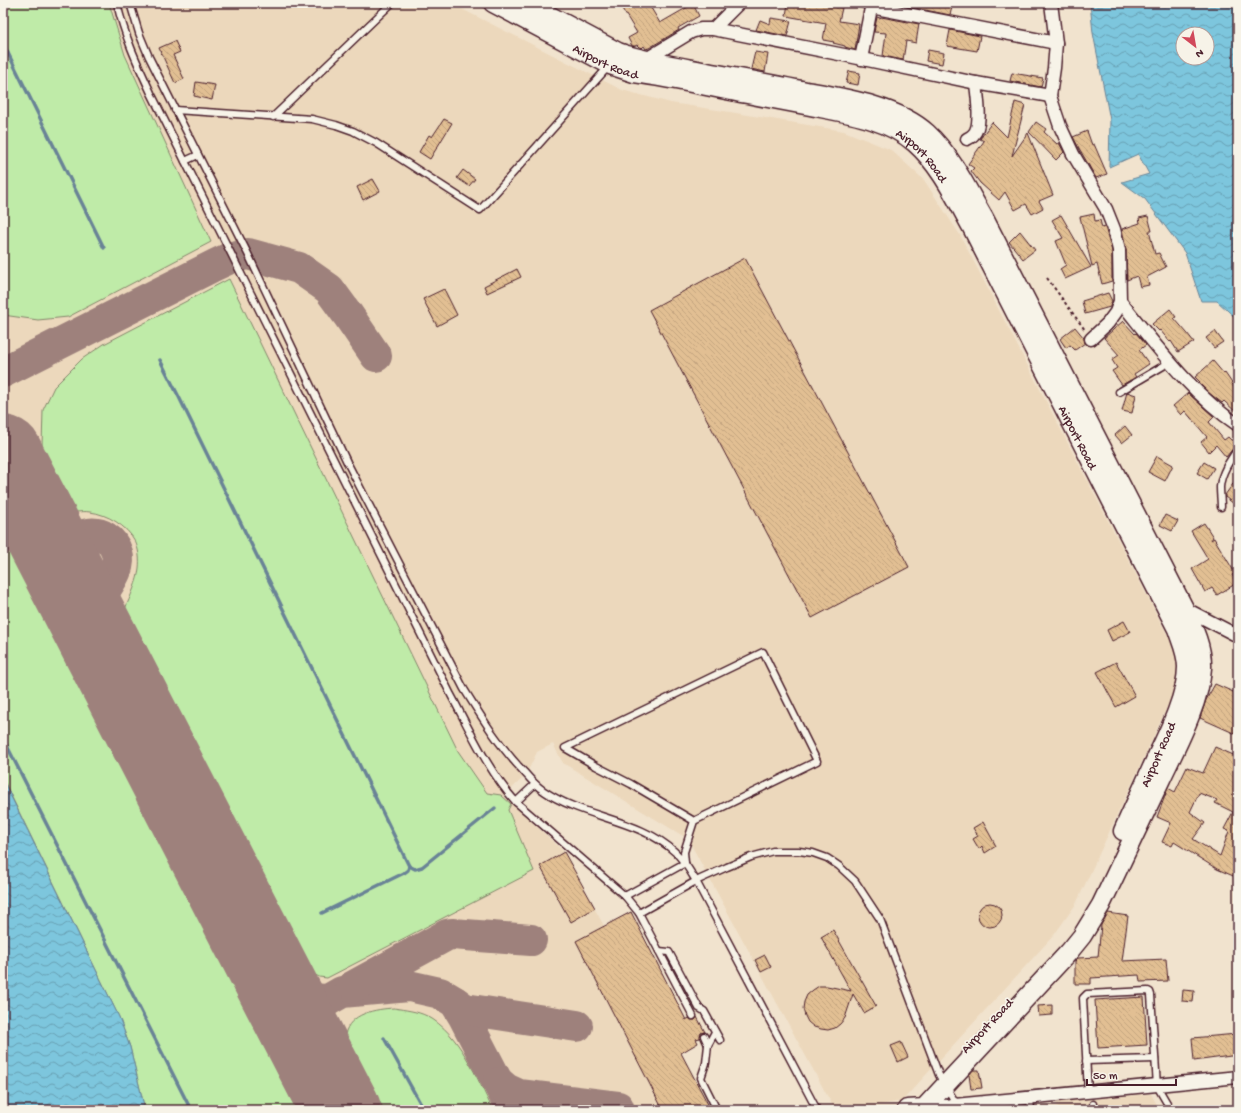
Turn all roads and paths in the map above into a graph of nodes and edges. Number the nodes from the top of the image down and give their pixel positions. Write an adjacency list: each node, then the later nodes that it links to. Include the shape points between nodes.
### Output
1 (117, 3): 21 (lane, via 120,20 137,62)
2 (130, 3): 17 (lane, via 138,33)
3 (392, 3): 18 (lane)
4 (493, 3): 13 (main road, Airport Road)
5 (526, 3): 14 (main road, Airport Road)
6 (739, 3): 10 (street)
7 (859, 3): 9 (lane)
8 (1051, 3): 11 (street)
9 (872, 5): 11 (street); 12 (street)
10 (713, 29): 12 (street); 14 (street, via 691,32)
11 (1056, 43): 16 (street)
12 (861, 59): 15 (street)
13 (610, 65): 14 (main road, Airport Road, via 634,73); 18 (lane, via 480,210 376,143 352,131 312,119)
14 (644, 67): 32 (main road, Airport Road, via 746,86 841,97 893,112 926,132 942,149 984,218)
15 (976, 83): 16 (street); 19 (street, via 978,124 976,131)
16 (1050, 96): 23 (street, via 1073,154 1106,209 1114,229 1119,250)
17 (175, 110): 18 (lane); 20 (lane)
18 (273, 117)
19 (967, 139)
20 (198, 155): 21 (lane); 29 (lane)
21 (185, 161): 30 (lane)
22 (1047, 278): 24 (path)
23 (1120, 301): 24 (street, via 1108,323); 25 (street)
24 (1091, 339)
25 (1170, 362): 26 (lane); 27 (street, via 1188,382)
26 (1119, 392)
27 (1238, 424)
28 (1238, 449): 31 (lane, via 1230,460 1220,486)
29 (348, 462): 30 (lane); 34 (lane)
30 (337, 467): 35 (lane)
31 (1221, 507)
32 (1177, 611): 33 (street); 52 (main road, Airport Road, via 1197,639 1194,655 1202,668 1198,693 1178,744 1101,905 1069,952)
33 (1238, 636)
34 (464, 689): 35 (lane); 36 (lane, via 500,744)
35 (451, 695): 37 (lane, via 492,771)
36 (535, 784): 37 (lane); 39 (lane, via 560,801 656,838)
37 (516, 802): 41 (lane)
38 (694, 821): 38 (lane, via 817,761 763,652 565,748); 39 (lane, via 684,852)
39 (685, 863): 40 (lane); 41 (lane)
40 (696, 882): 42 (lane); 52 (lane, via 727,866 773,851 813,853 840,866 855,881 880,919); 59 (lane)
41 (625, 896): 42 (lane)
42 (639, 913): 43 (lane)
43 (659, 951): 44 (lane); 45 (lane, via 669,952)
44 (693, 1016)
45 (715, 1032): 47 (lane); 48 (lane)
46 (704, 1036): 48 (lane)
47 (720, 1040)
48 (708, 1045): 58 (lane, via 701,1078)
49 (1155, 1059): 50 (lane); 50 (lane, via 1152,995 1148,991 1085,995 1083,998); 53 (lane)
50 (1086, 1061): 54 (lane)
51 (1238, 1078): 53 (street)
52 (942, 1080): 56 (lane); 57 (main road, Airport Road); 60 (main road, Airport Road)
53 (1157, 1086): 54 (street); 61 (lane)
54 (1088, 1092): 55 (street)
55 (1031, 1104): 56 (street)
56 (958, 1107): 57 (street)
57 (924, 1108): 60 (main road)
58 (717, 1110)
59 (817, 1110)
60 (904, 1110)
61 (1171, 1110)

